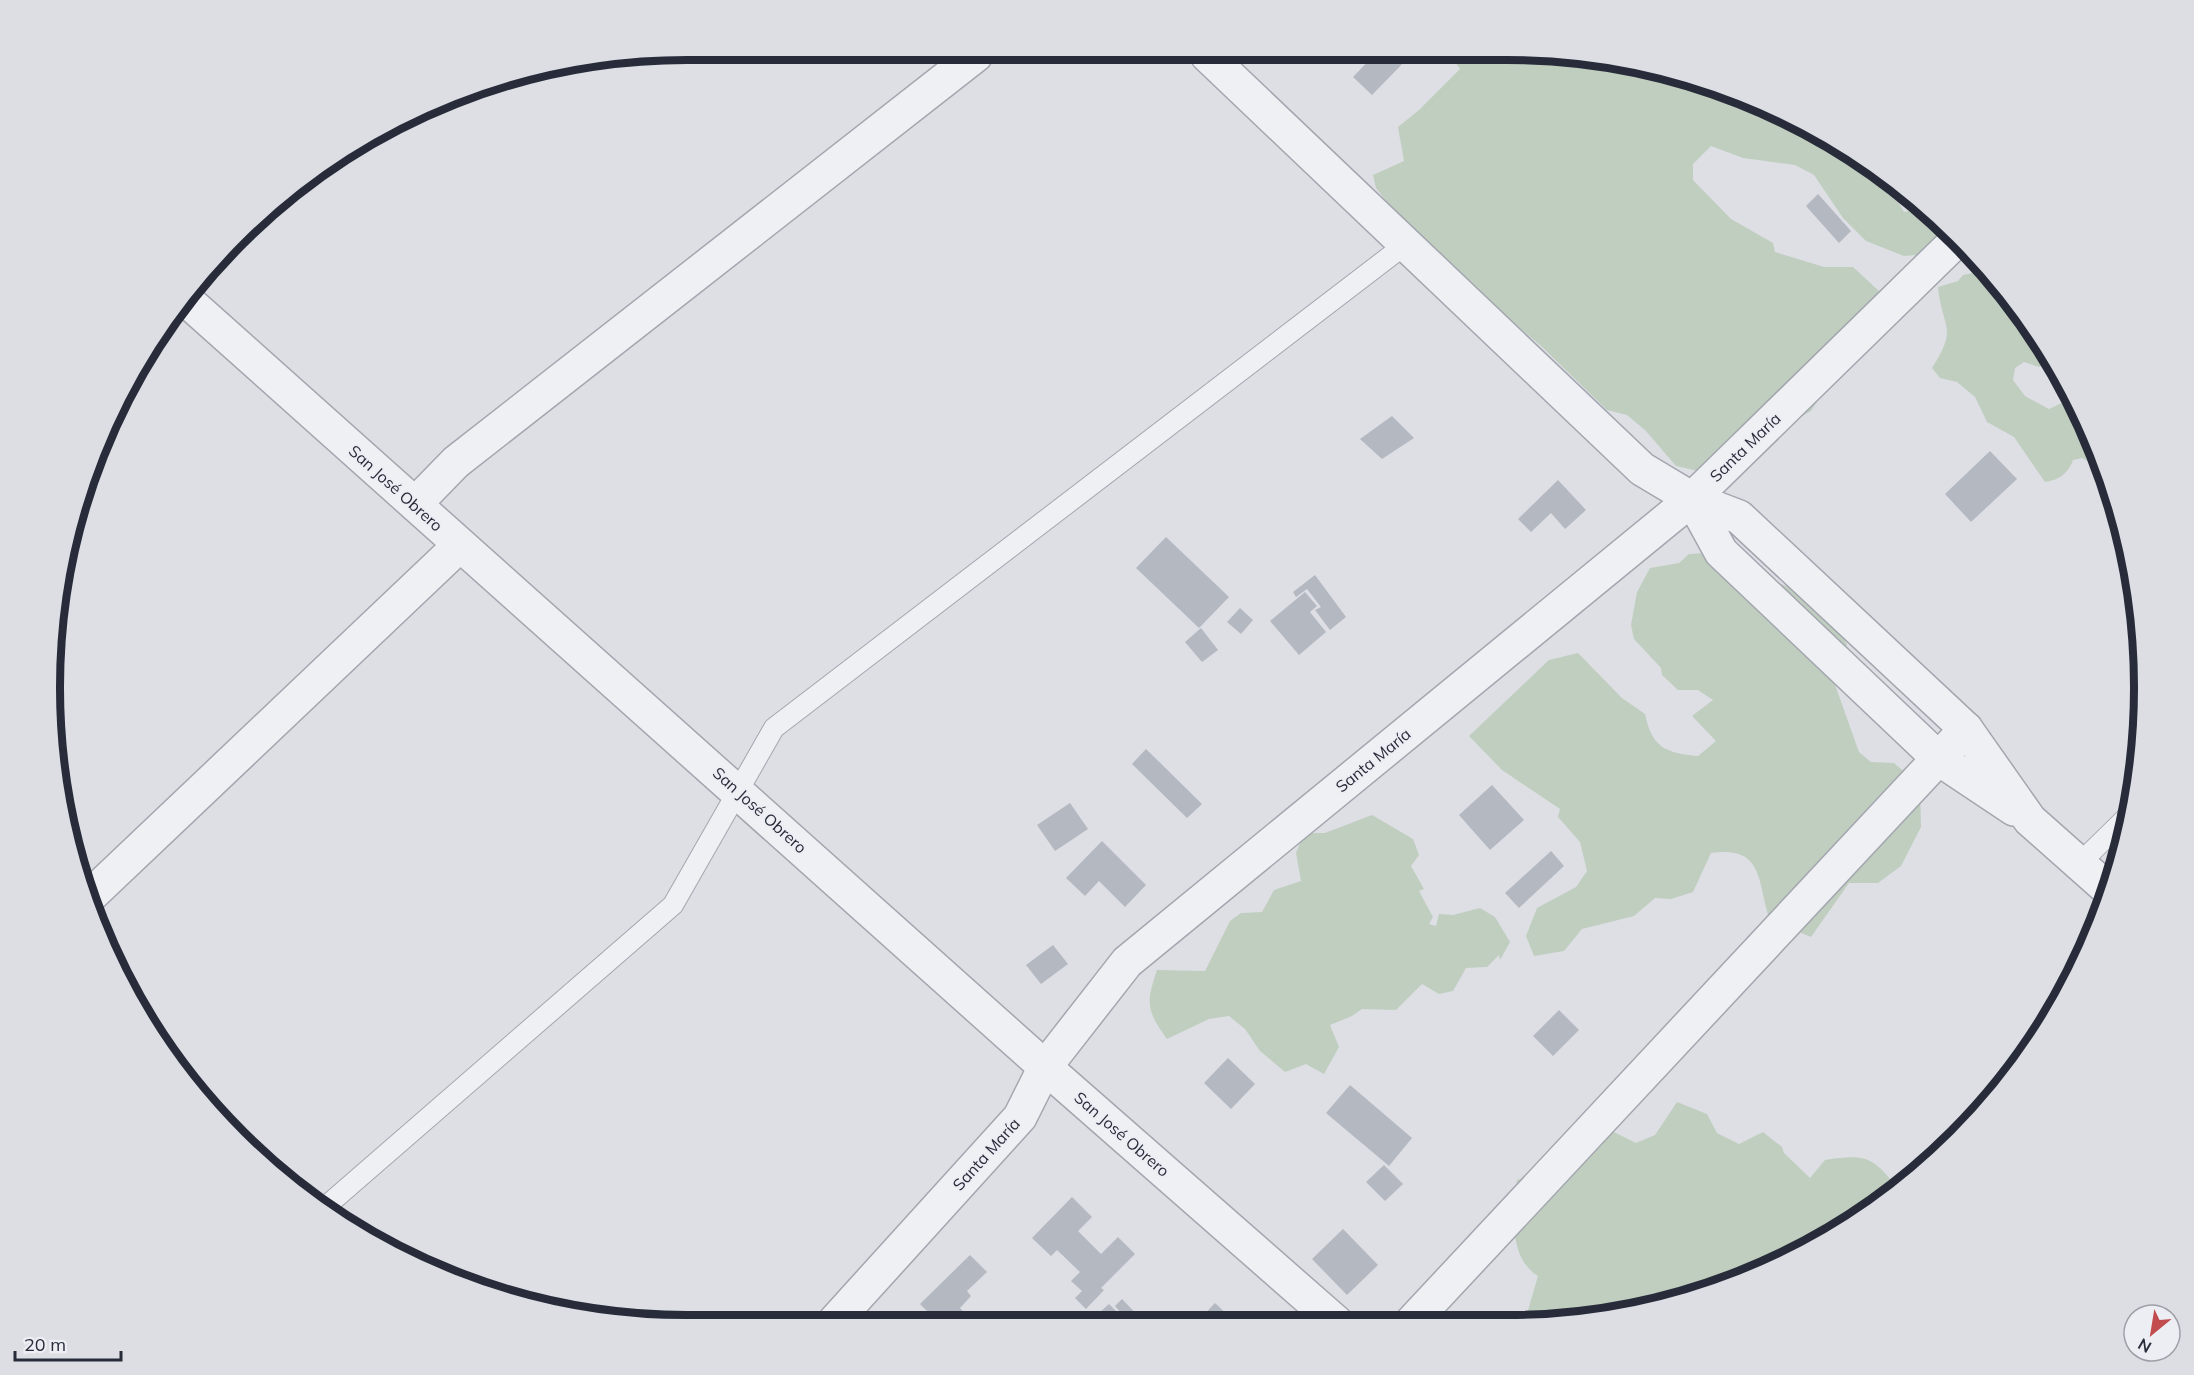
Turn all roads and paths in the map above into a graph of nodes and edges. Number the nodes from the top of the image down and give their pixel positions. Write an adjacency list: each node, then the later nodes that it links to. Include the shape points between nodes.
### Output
1 (970, 60): 7 (street, via 456,462)
2 (1213, 60): 3 (street)
3 (1406, 244): 6 (street, via 1642,469); 11 (lane, via 774,728)
4 (1951, 245): 6 (street, Santa María)
5 (191, 304): 7 (street, San José Obrero)
6 (1692, 499): 9 (street, via 1739,517); 10 (street, via 1721,552); 17 (street, Santa María, via 1127,962)
7 (415, 504): 8 (street, San José Obrero)
8 (460, 545): 11 (street, San José Obrero); 16 (street)
9 (1966, 729): 10 (street); 12 (street)
10 (1939, 759): 12 (street); 21 (street)
11 (738, 790): 17 (street, San José Obrero); 18 (lane, via 673,905)
12 (2030, 820): 14 (street)
13 (2119, 824): 14 (lane)
14 (2080, 863): 15 (street)
15 (2103, 884)
16 (94, 892)
17 (1045, 1067): 19 (street, Santa María, via 1020,1118); 20 (street, San José Obrero)
18 (330, 1203)
19 (840, 1315)
20 (1328, 1315)
21 (1418, 1315)

